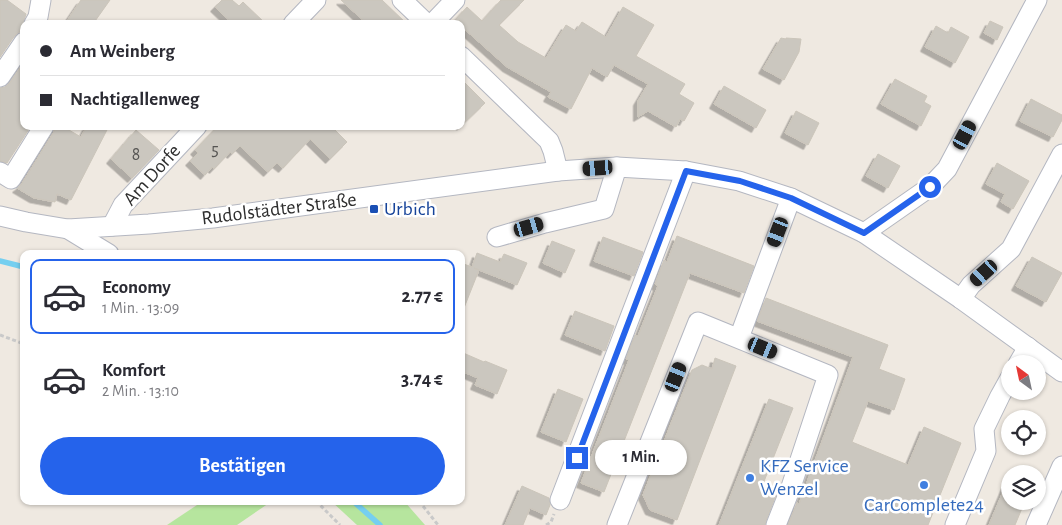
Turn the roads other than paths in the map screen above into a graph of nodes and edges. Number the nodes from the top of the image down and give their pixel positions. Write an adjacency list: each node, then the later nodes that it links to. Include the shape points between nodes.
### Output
1 (41, 0): 6 (street)
2 (316, 0): 7 (street)
3 (402, 0): 8 (street)
4 (455, 0): 9 (street)
5 (1037, 0): 24 (street, via 947,169 930,187)
6 (36, 20)
7 (298, 20)
8 (423, 20)
9 (436, 20)
10 (465, 60): 17 (street, via 549,141)
11 (18, 66): 12 (street)
12 (0, 77)
13 (42, 130): 19 (street, via 11,179)
14 (193, 130): 22 (street, Am Dorfe, via 122,205)
15 (1062, 154): 27 (street, via 1011,249 971,285)
16 (617, 166): 17 (street, Rudolstädter Straße); 18 (street, Rudolstädter Straße); 25 (street, via 604,209)
17 (558, 171): 22 (street, Rudolstädter Straße, via 213,218)
18 (686, 171): 20 (street, Rudolstädter Straße, via 740,181); 34 (street)
19 (0, 172)
20 (791, 198): 24 (street, Rudolstädter Straße); 28 (street)
21 (0, 216): 23 (street, Rudolstädter Straße)
22 (112, 226): 23 (street, Rudolstädter Straße)
23 (68, 229): 26 (street)
24 (864, 233): 27 (street, Rudolstädter Straße)
25 (497, 236)
26 (102, 250)
27 (961, 299): 29 (street, Rudolstädter Straße)
28 (739, 338): 35 (street, via 698,322); 36 (street, via 828,375)
29 (1028, 347): 30 (street); 31 (street, Rudolstädter Straße)
30 (1023, 355)
31 (1062, 372)
32 (1001, 394): 37 (street, via 984,429 986,451)
33 (1062, 466): 38 (street)
34 (560, 500)
35 (617, 525)
36 (776, 525)
37 (955, 525)
38 (1036, 525)

